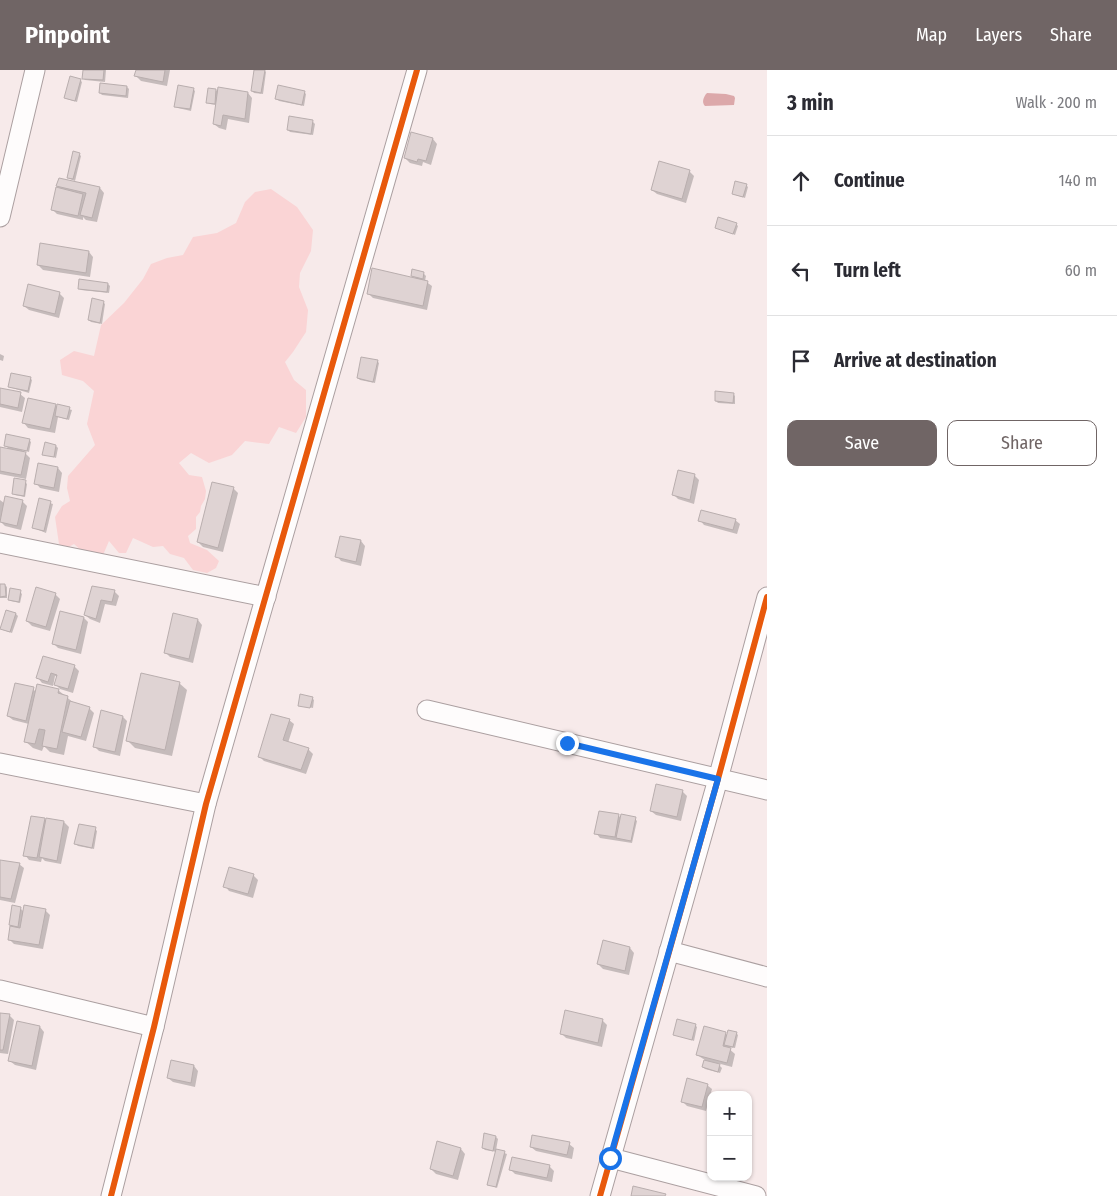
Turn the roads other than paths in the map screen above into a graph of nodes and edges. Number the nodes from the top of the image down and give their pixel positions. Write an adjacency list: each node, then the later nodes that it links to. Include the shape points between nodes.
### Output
1 (35, 70): 3 (street)
2 (417, 70): 5 (street)
3 (0, 218)
4 (0, 543): 5 (street)
5 (266, 597): 11 (street)
6 (767, 597): 9 (street)
7 (427, 710): 9 (street)
8 (0, 763): 11 (street)
9 (718, 779): 10 (street); 12 (street)
10 (767, 790)
11 (206, 804): 15 (street)
12 (669, 952): 13 (street); 16 (street)
13 (767, 977)
14 (0, 990): 15 (street)
15 (154, 1027): 17 (street)
16 (610, 1158): 18 (street); 19 (street)
17 (111, 1196)
18 (600, 1196)
19 (756, 1196)

